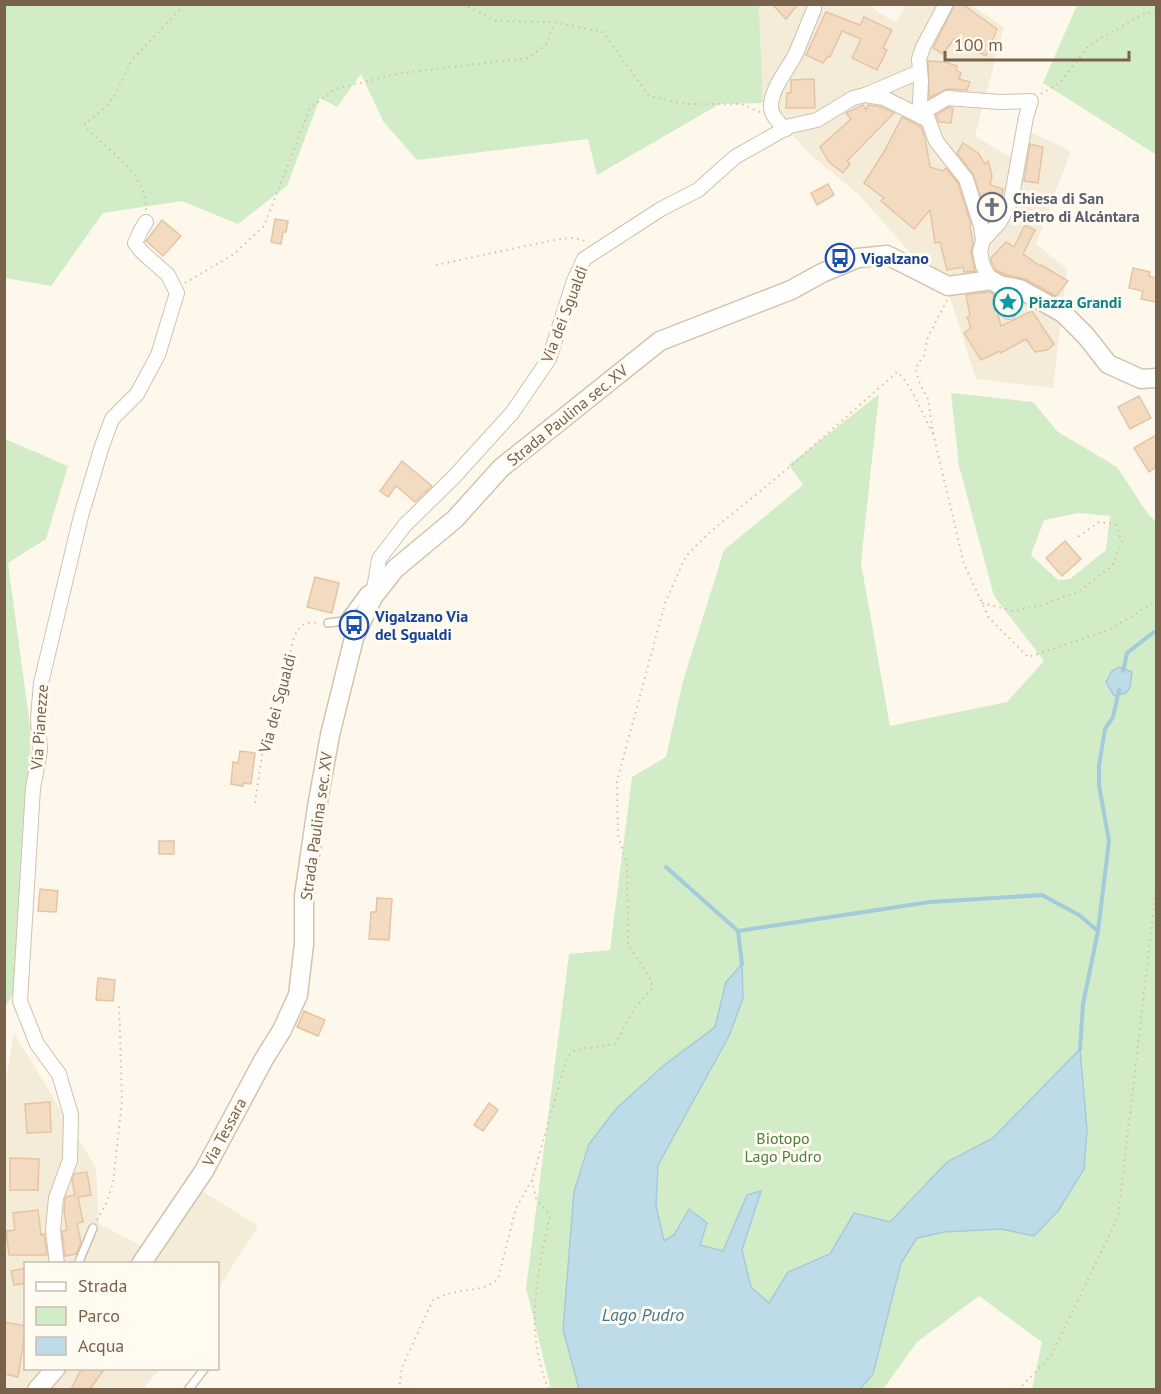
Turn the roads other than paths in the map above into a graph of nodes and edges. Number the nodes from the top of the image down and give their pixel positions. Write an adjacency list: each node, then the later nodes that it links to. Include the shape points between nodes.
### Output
1 (946, 4): 3 (street, via 923,47)
2 (814, 9): 6 (street, via 774,94 771,106)
3 (919, 72): 4 (street, Via dei Sgualdi); 5 (street, via 920,104)
4 (866, 95): 5 (street); 6 (street, Via dei Sgualdi, via 853,98 817,120)
5 (925, 115): 8 (street, via 936,141 966,179); 8 (street, via 947,98 1031,100 1011,201 999,223)
6 (781, 124): 12 (street, Via dei Sgualdi, via 698,190 584,259 549,359 512,413 405,525 380,559)
7 (146, 222): 16 (street, Via Pianezze, via 135,243 168,275 177,293 158,355 137,394 112,419 102,446 41,683 38,718 40,751 33,788 20,1002 37,1044 59,1074 70,1115 70,1160 57,1198 53,1230)
8 (983, 240): 9 (street, via 983,266)
9 (997, 283): 10 (street); 11 (street, Strada Paulina sec. XV, via 1020,289 1063,313 1108,364 1141,379); 12 (street, Strada Paulina sec. XV, via 948,286 887,255 858,258 791,290 660,341 501,468 455,519)
10 (1009, 312)
11 (1156, 378)
12 (374, 591): 13 (lane, Via dei Sgualdi, via 365,591 343,621); 14 (street, Strada Paulina sec. XV, via 354,638 330,735 304,896)
13 (328, 623)
14 (298, 996): 18 (street, Via Tessara, via 204,1171)
15 (93, 1228): 17 (lane)
16 (57, 1262)
17 (78, 1262)
18 (142, 1262)
19 (54, 1370): 21 (street)
20 (203, 1370): 22 (lane)
21 (37, 1389)
22 (188, 1389)

